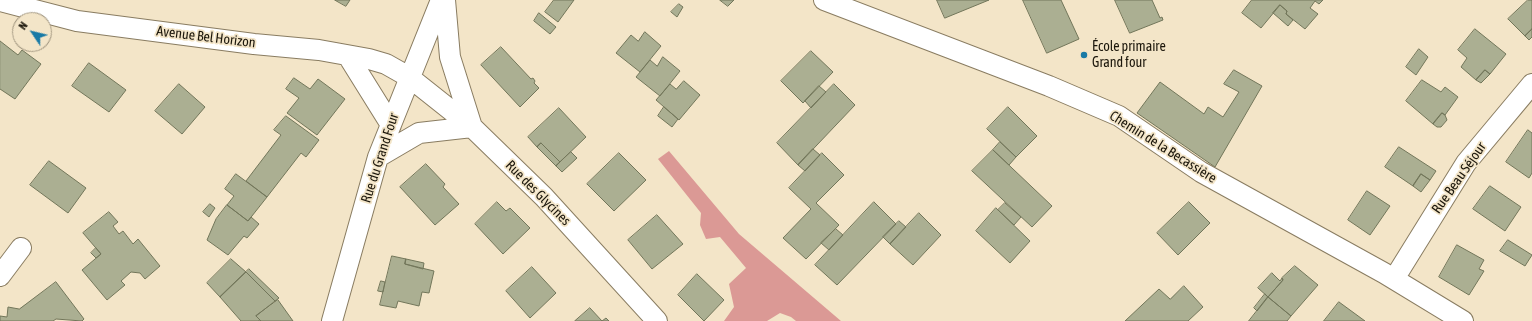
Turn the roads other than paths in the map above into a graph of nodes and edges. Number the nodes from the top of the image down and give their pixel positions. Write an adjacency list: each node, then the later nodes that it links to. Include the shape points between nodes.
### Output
1 (441, 0): 6 (street, Rue du Grand Four)
2 (445, 0): 9 (street, via 450,57)
3 (824, 0): 13 (street, Chemin de la Becassière, via 1119,116 1202,172)
4 (0, 1): 5 (street, Avenue Bel Horizon, via 77,21 319,50)
5 (348, 56): 6 (street, Avenue Bel Horizon, via 386,64); 8 (street)
6 (409, 77): 8 (street, Rue du Grand Four); 9 (street, Rue des Glycines)
7 (1532, 84): 13 (street, Rue Beau Séjour, via 1466,163)
8 (390, 125): 10 (street, Rue du Grand Four)
9 (472, 127): 10 (street, via 419,133); 15 (street, Rue des Glycines, via 544,197)
10 (378, 157): 14 (street, Rue du Grand Four)
11 (21, 248): 12 (street)
12 (0, 276)
13 (1394, 279): 16 (street, Chemin de la Becassière)
14 (332, 321)
15 (657, 321)
16 (1463, 321)

